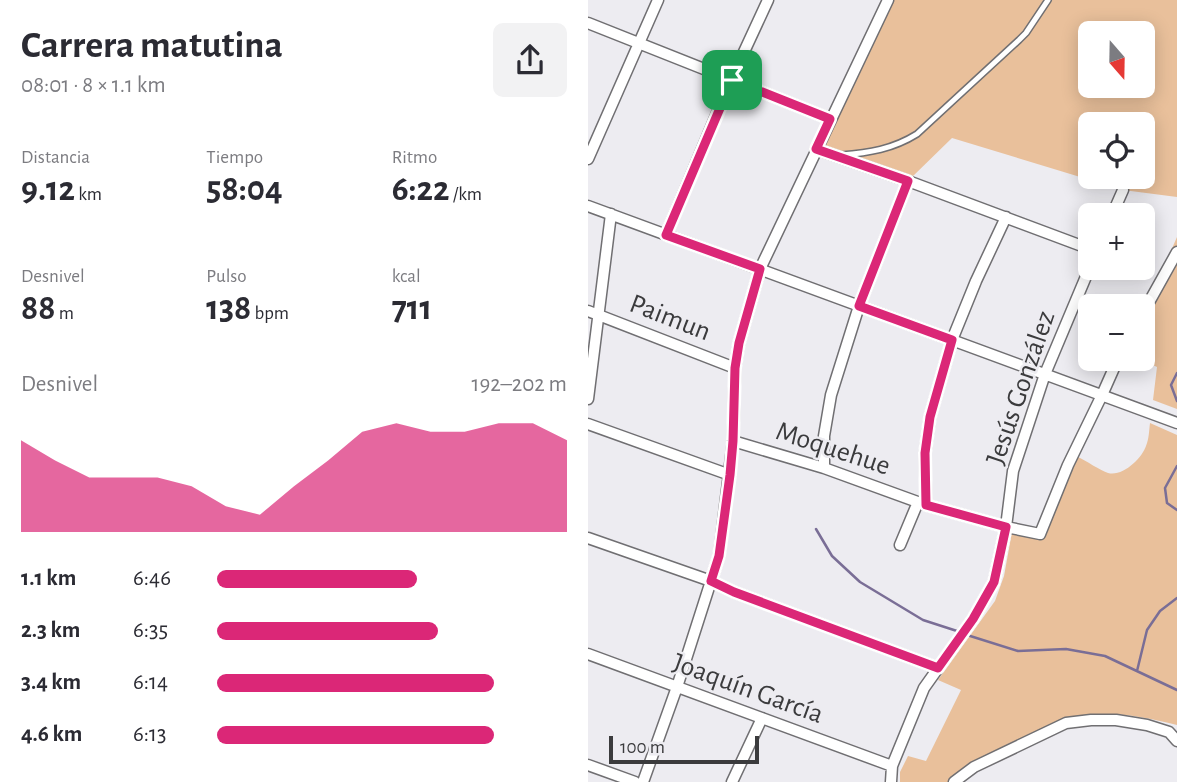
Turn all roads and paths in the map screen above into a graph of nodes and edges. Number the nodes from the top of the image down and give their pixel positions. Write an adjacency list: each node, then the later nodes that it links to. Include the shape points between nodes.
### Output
1 (658, 0): 6 (street)
2 (768, 0): 7 (street)
3 (888, 0): 8 (street)
4 (1048, 0): 10 (lane, via 1026,33 916,134 886,149)
5 (588, 23): 6 (street)
6 (639, 42): 7 (street); 11 (street)
7 (732, 80): 8 (street); 18 (street)
8 (830, 119): 9 (street)
9 (816, 149): 10 (street); 21 (street)
10 (834, 155): 12 (street)
11 (588, 159)
12 (908, 181): 17 (street); 24 (street)
13 (1123, 190): 14 (street)
14 (1117, 203)
15 (588, 206): 16 (street)
16 (611, 214): 18 (street); 25 (street)
17 (1006, 217): 19 (street); 26 (street)
18 (666, 235): 21 (street)
19 (1078, 244)
20 (1177, 252): 23 (street)
21 (760, 269): 24 (street); 27 (street)
22 (1085, 280): 29 (street, Jesús González)
23 (1154, 294)
24 (859, 306): 26 (street); 35 (street, via 831,395)
25 (593, 313): 27 (street, Paimun); 31 (street)
26 (952, 340): 29 (street); 37 (street, via 930,417)
27 (735, 368): 34 (street)
28 (1113, 371): 30 (street)
29 (1045, 374): 30 (street); 38 (street, Jesús González, via 1013,471)
30 (1102, 395): 32 (street); 38 (street, Moquehue, via 1040,534)
31 (588, 399)
32 (1177, 423)
33 (588, 424): 36 (street)
34 (733, 441): 35 (street, Moquehue); 36 (street)
35 (824, 468): 37 (street, Moquehue)
36 (730, 475): 41 (street)
37 (922, 503): 38 (street, Moquehue); 40 (street)
38 (1006, 527): 43 (street, Jesús González, via 994,582)
39 (588, 538): 41 (street)
40 (900, 545)
41 (711, 581): 43 (street); 44 (street)
42 (588, 654): 44 (street, Joaquín García)
43 (938, 668): 48 (street, Jesús González, via 924,688)
44 (677, 687): 45 (street, Joaquín García); 50 (street)
45 (762, 718): 48 (street, Joaquín García); 51 (street)
46 (1177, 741): 53 (street, via 1169,732 1136,723 1066,723 974,767)
47 (588, 765): 49 (street)
48 (892, 766): 52 (street, Jesús González)
49 (635, 782)
50 (643, 782)
51 (732, 782)
52 (891, 782)
53 (954, 782)

